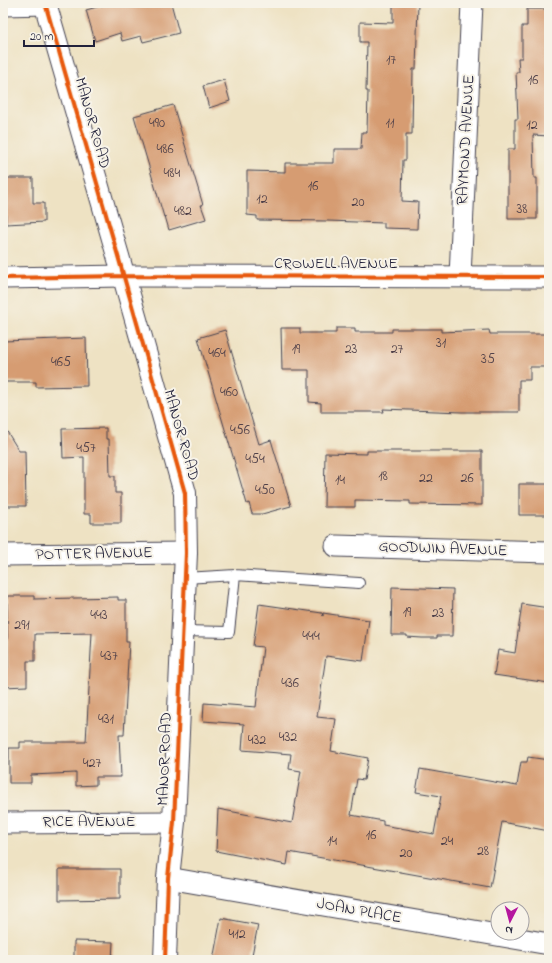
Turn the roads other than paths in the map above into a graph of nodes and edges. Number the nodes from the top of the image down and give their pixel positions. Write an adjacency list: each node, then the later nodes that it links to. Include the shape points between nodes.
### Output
1 (472, 3): 5 (street, RAYMOND AVENUE)
2 (3, 4): 3 (street)
3 (45, 4): 4 (street, MANOR ROAD)
4 (124, 276): 5 (street, CROWELL AVENUE); 7 (street, CROWELL AVENUE); 10 (street, MANOR ROAD, via 185,494)
5 (460, 277): 6 (street, CROWELL AVENUE)
6 (549, 277)
7 (3, 278)
8 (336, 546): 9 (street, GOODWIN AVENUE)
9 (549, 552)
10 (186, 554): 11 (street, POTTER AVENUE); 13 (street, MANOR ROAD)
11 (3, 555)
12 (235, 575): 13 (lane); 14 (lane); 15 (lane, via 229,632)
13 (185, 578): 15 (street, MANOR ROAD)
14 (359, 583)
15 (182, 631): 16 (street, MANOR ROAD)
16 (174, 822): 17 (street, RICE AVENUE); 18 (street, MANOR ROAD)
17 (3, 823)
18 (168, 878): 19 (street, JOAN PLACE); 20 (street, MANOR ROAD)
19 (549, 944)
20 (164, 960)

